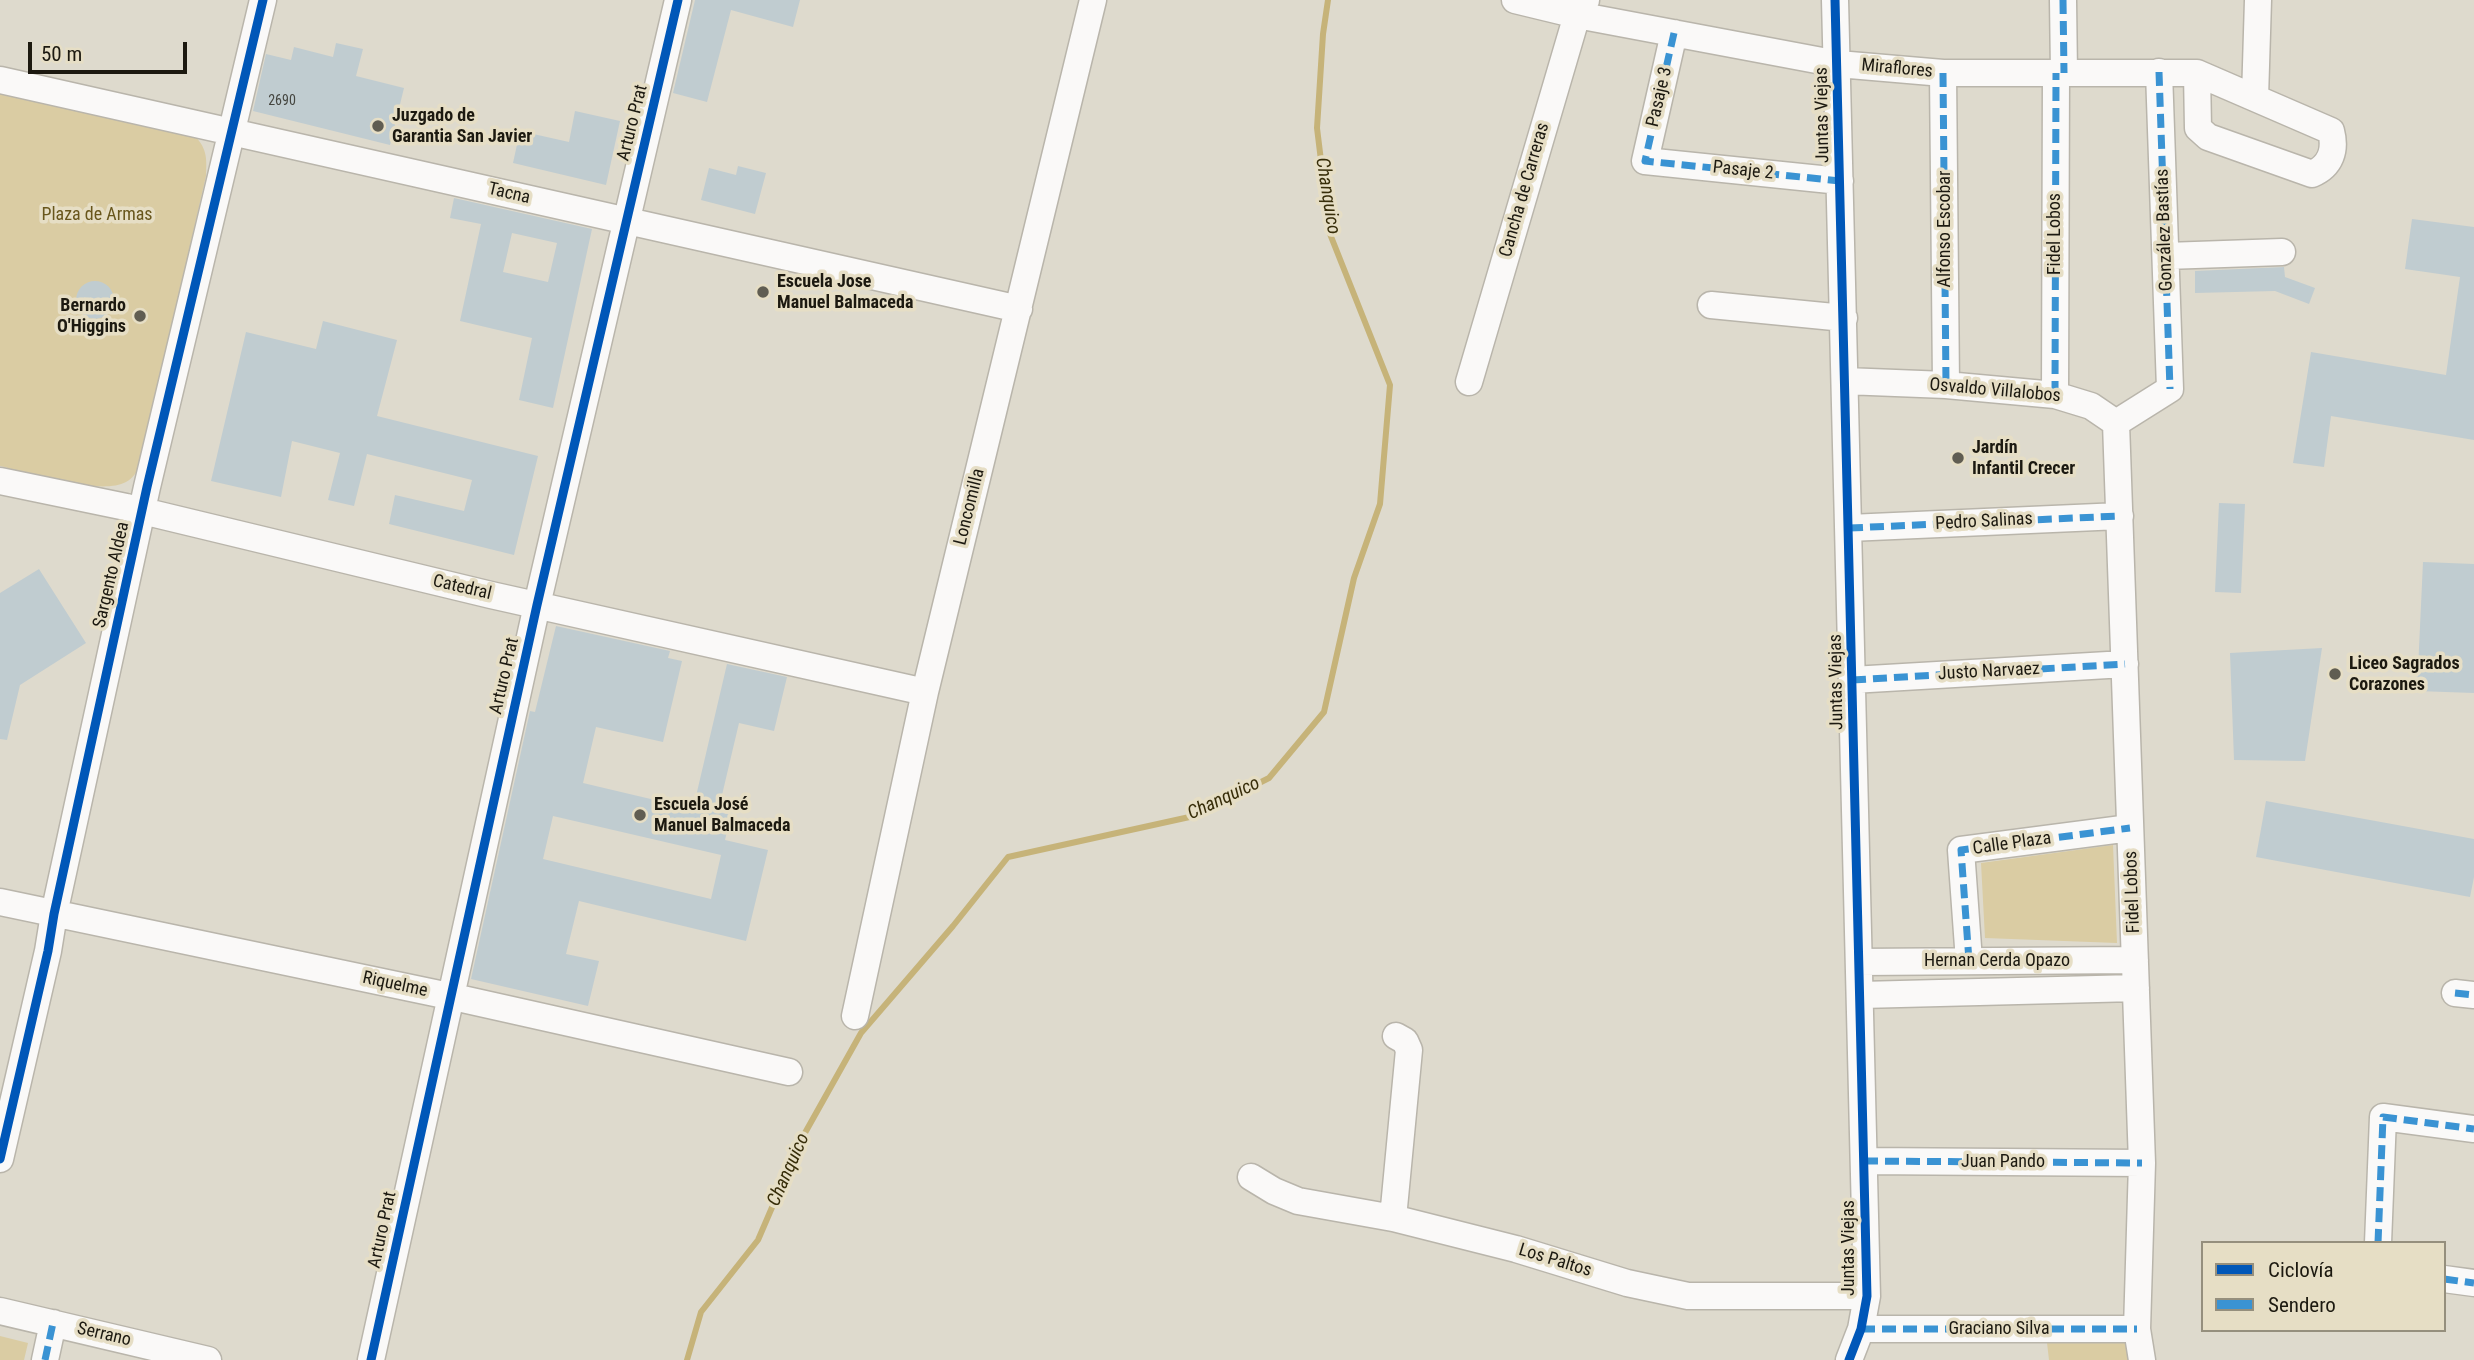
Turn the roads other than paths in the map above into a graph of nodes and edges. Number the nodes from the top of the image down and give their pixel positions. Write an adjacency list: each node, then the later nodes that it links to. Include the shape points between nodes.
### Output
1 (263, 0): 17 (street, Sargento Aldea)
2 (678, 0): 20 (street, Arturo Prat)
3 (1093, 0): 24 (street, Loncomilla)
4 (1836, 0): 10 (street, Juntas Viejas)
5 (2063, 0): 13 (street, Fidel Lobos)
6 (2258, 0): 16 (street)
7 (1524, 1): 8 (street, Miraflores)
8 (1582, 7): 9 (street, Miraflores); 27 (street, Cancha de Carreras)
9 (1674, 33): 10 (street, Miraflores); 18 (street, Pasaje 3)
10 (1838, 64): 12 (street, Miraflores); 19 (street, Juntas Viejas)
11 (2159, 72): 13 (street, Miraflores); 14 (street, Miraflores); 22 (street, González Bastías)
12 (1943, 73): 13 (street, Miraflores); 28 (street, Alfonso Escobar)
13 (2060, 73): 29 (street, Fidel Lobos)
14 (2197, 73): 16 (street); 16 (street, via 2198,128 2208,137 2312,174 2322,170 2330,161 2331,131)
15 (0, 80): 17 (street, Tacna)
16 (2255, 98)
17 (230, 132): 20 (street, Tacna); 32 (street, Sargento Aldea)
18 (1646, 161): 19 (street, Pasaje 2)
19 (1840, 181): 25 (street, Juntas Viejas)
20 (626, 221): 24 (street, Tacna); 35 (street, Arturo Prat)
21 (2282, 252): 22 (street)
22 (2166, 256): 30 (street, González Bastías, via 2170,390)
23 (1712, 305): 25 (street)
24 (1019, 309): 38 (street, Loncomilla)
25 (1844, 318): 26 (street, Juntas Viejas)
26 (1846, 381): 28 (street, Osvaldo Villalobos); 34 (street, Juntas Viejas)
27 (1469, 382)
28 (1946, 385): 29 (street, Osvaldo Villalobos)
29 (2055, 395): 30 (street, Osvaldo Villalobos, via 2091,406)
30 (2116, 424): 33 (street, Fidel Lobos)
31 (0, 481): 32 (street, Catedral)
32 (142, 512): 35 (street, Catedral); 41 (street, Sargento Aldea)
33 (2120, 516): 34 (street, Pedro Salinas); 36 (street, Fidel Lobos)
34 (1849, 528): 37 (street, Juntas Viejas)
35 (537, 605): 38 (street, Catedral); 47 (street, Arturo Prat)
36 (2124, 664): 37 (street, Justo Narvaez); 39 (street, Fidel Lobos)
37 (1853, 680): 44 (street, Juntas Viejas)
38 (925, 692): 48 (street, Loncomilla)
39 (2130, 828): 42 (street, Fidel Lobos); 43 (street, Calle Plaza, via 1961,850)
40 (0, 901): 41 (street, Riquelme)
41 (54, 914): 47 (street, Riquelme); 52 (street, Sargento Aldea)
42 (2135, 960): 43 (street, Hernan Cerda Opazo); 45 (street, Fidel Lobos)
43 (1969, 961): 44 (street, Hernan Cerda Opazo)
44 (1859, 962): 46 (street, Juntas Viejas)
45 (2136, 988): 46 (street, Hernan Cerda Opazo); 54 (street, Fidel Lobos)
46 (1861, 995): 53 (street, Juntas Viejas)
47 (449, 996): 50 (street, Riquelme); 67 (street, Arturo Prat)
48 (855, 1016)
49 (1396, 1036): 56 (street, via 1409,1050)
50 (789, 1072)
51 (2474, 1129): 57 (street, via 2383,1117)
52 (0, 1159)
53 (1864, 1161): 54 (street, Juan Pando); 60 (street, Juntas Viejas)
54 (2142, 1163): 64 (street, Fidel Lobos)
55 (1251, 1177): 56 (street, Los Paltos, via 1298,1201)
56 (1393, 1218): 60 (street, Los Paltos, via 1688,1296)
57 (2378, 1241)
58 (2446, 1279): 59 (street)
59 (2474, 1283)
60 (1867, 1296): 63 (street, Juntas Viejas)
61 (0, 1311): 62 (street, Serrano)
62 (53, 1323): 65 (street); 66 (street, Serrano)
63 (1861, 1329): 64 (street, Graciano Silva); 68 (street, Juntas Viejas)
64 (2137, 1329): 69 (street, Fidel Lobos)
65 (45, 1360)
66 (207, 1360)
67 (371, 1360)
68 (1849, 1360)
69 (2141, 1360)

